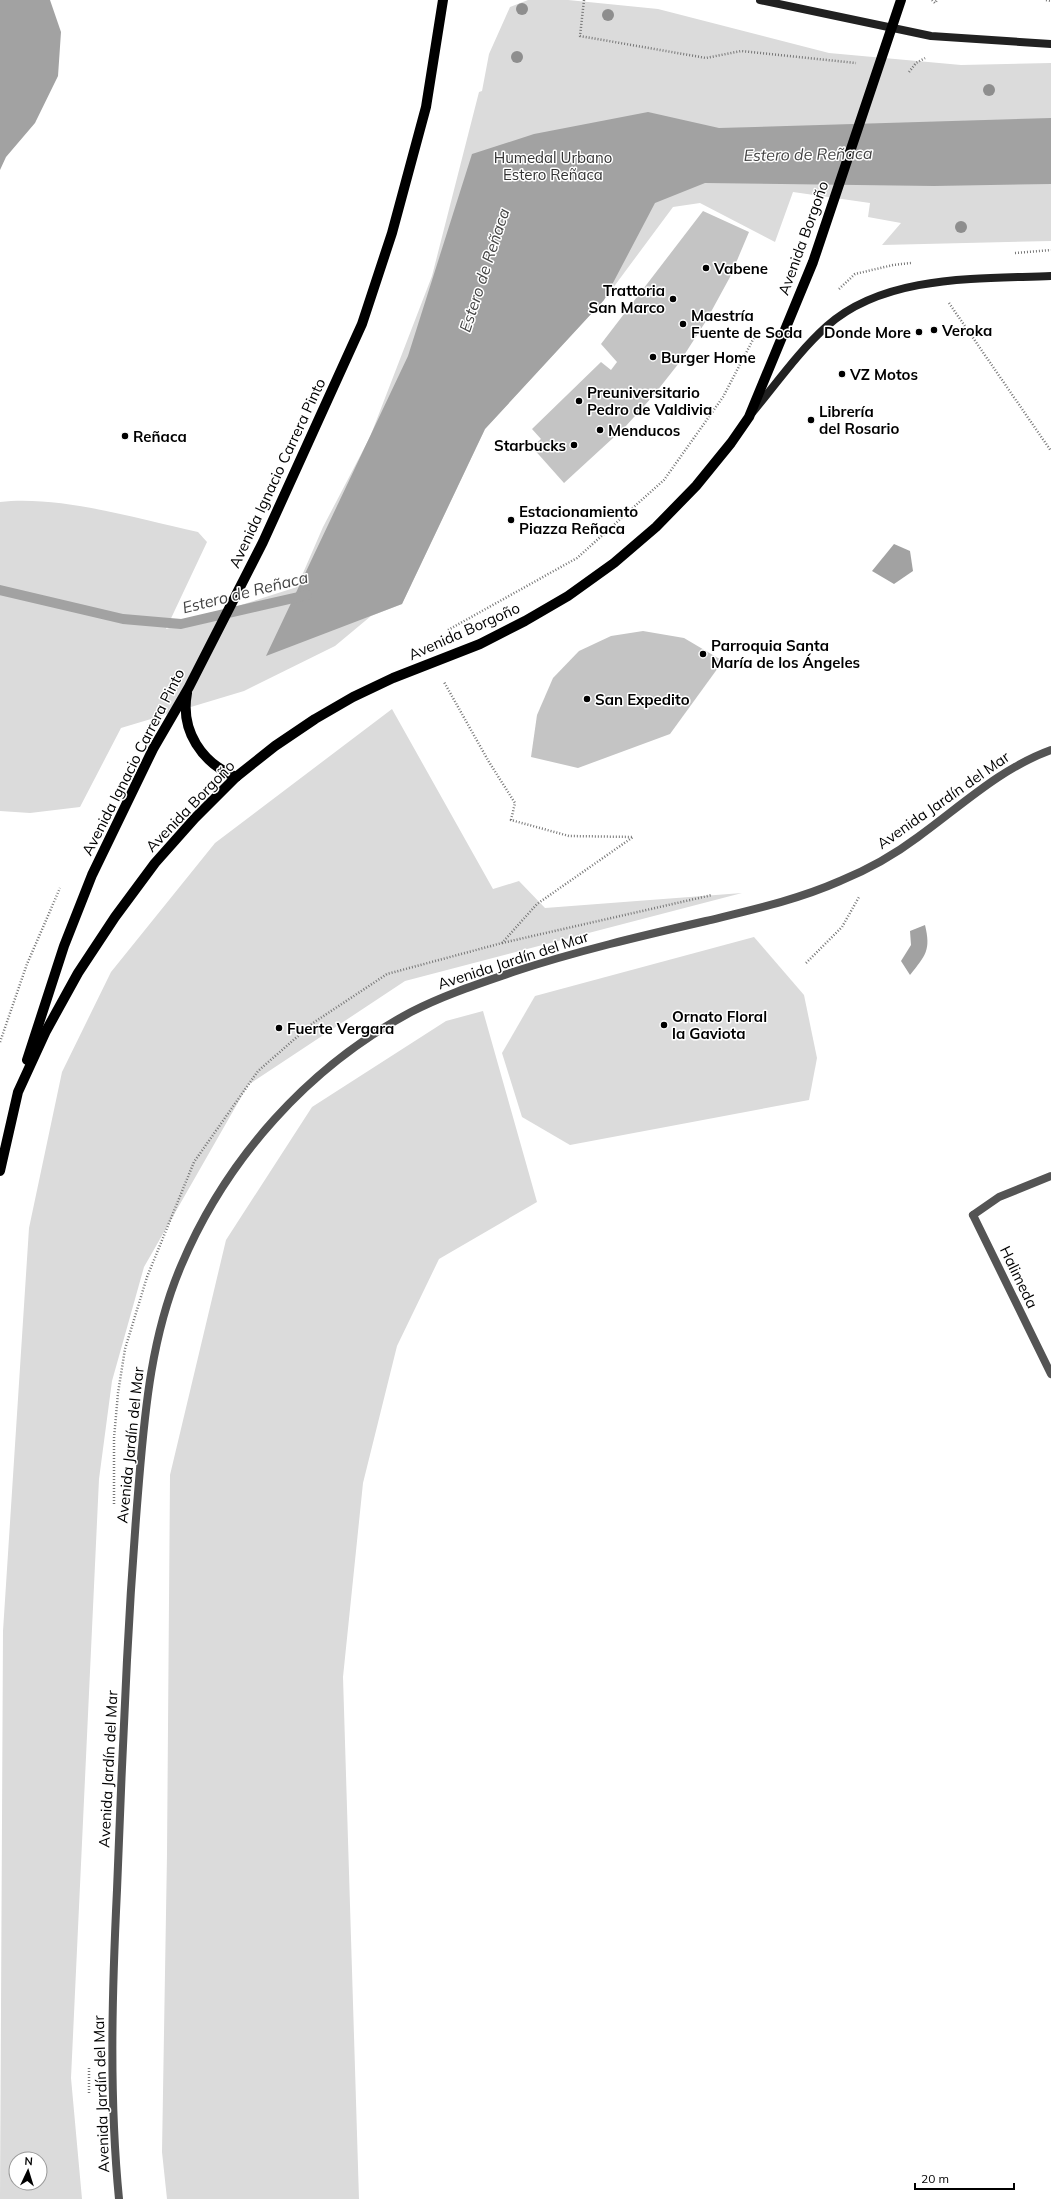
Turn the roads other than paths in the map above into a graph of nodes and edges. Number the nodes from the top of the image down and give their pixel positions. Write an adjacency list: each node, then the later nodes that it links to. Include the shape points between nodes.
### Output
1 (443, 0): 8 (main road, Avenida Ignacio Carrera Pinto, via 426,107 392,233 362,324 263,542)
2 (760, 0): 4 (main road)
3 (901, 0): 4 (main road, Avenida Borgoño)
4 (891, 28): 5 (main road, via 931,36); 7 (main road, Avenida Borgoño, via 813,262)
5 (1051, 44)
6 (1051, 276): 7 (main road, via 934,282 869,299 847,310 827,326)
7 (750, 417): 10 (main road, Avenida Borgoño, via 696,486 656,527 614,563 568,596 480,644 393,678 315,719)
8 (188, 687): 10 (main road, via 186,716 195,743 212,763); 11 (main road, Avenida Ignacio Carrera Pinto, via 153,749 92,875 64,946)
9 (1051, 750): 15 (street, Avenida Jardín del Mar, via 1009,770 914,840 843,880 805,895 762,907 576,952 456,991 411,1012 368,1038 296,1096 257,1138 227,1180 200,1224 177,1276 151,1367 144,1418 125,1704 112,2010 114,2121)
10 (236, 776): 11 (main road, Avenida Borgoño, via 155,863 115,917 78,973 46,1031)
11 (18, 1092): 12 (main road, Avenida Borgoño)
12 (0, 1171)
13 (1051, 1176): 14 (street, Halimeda, via 999,1197 973,1215)
14 (1051, 1374)
15 (119, 2199)

